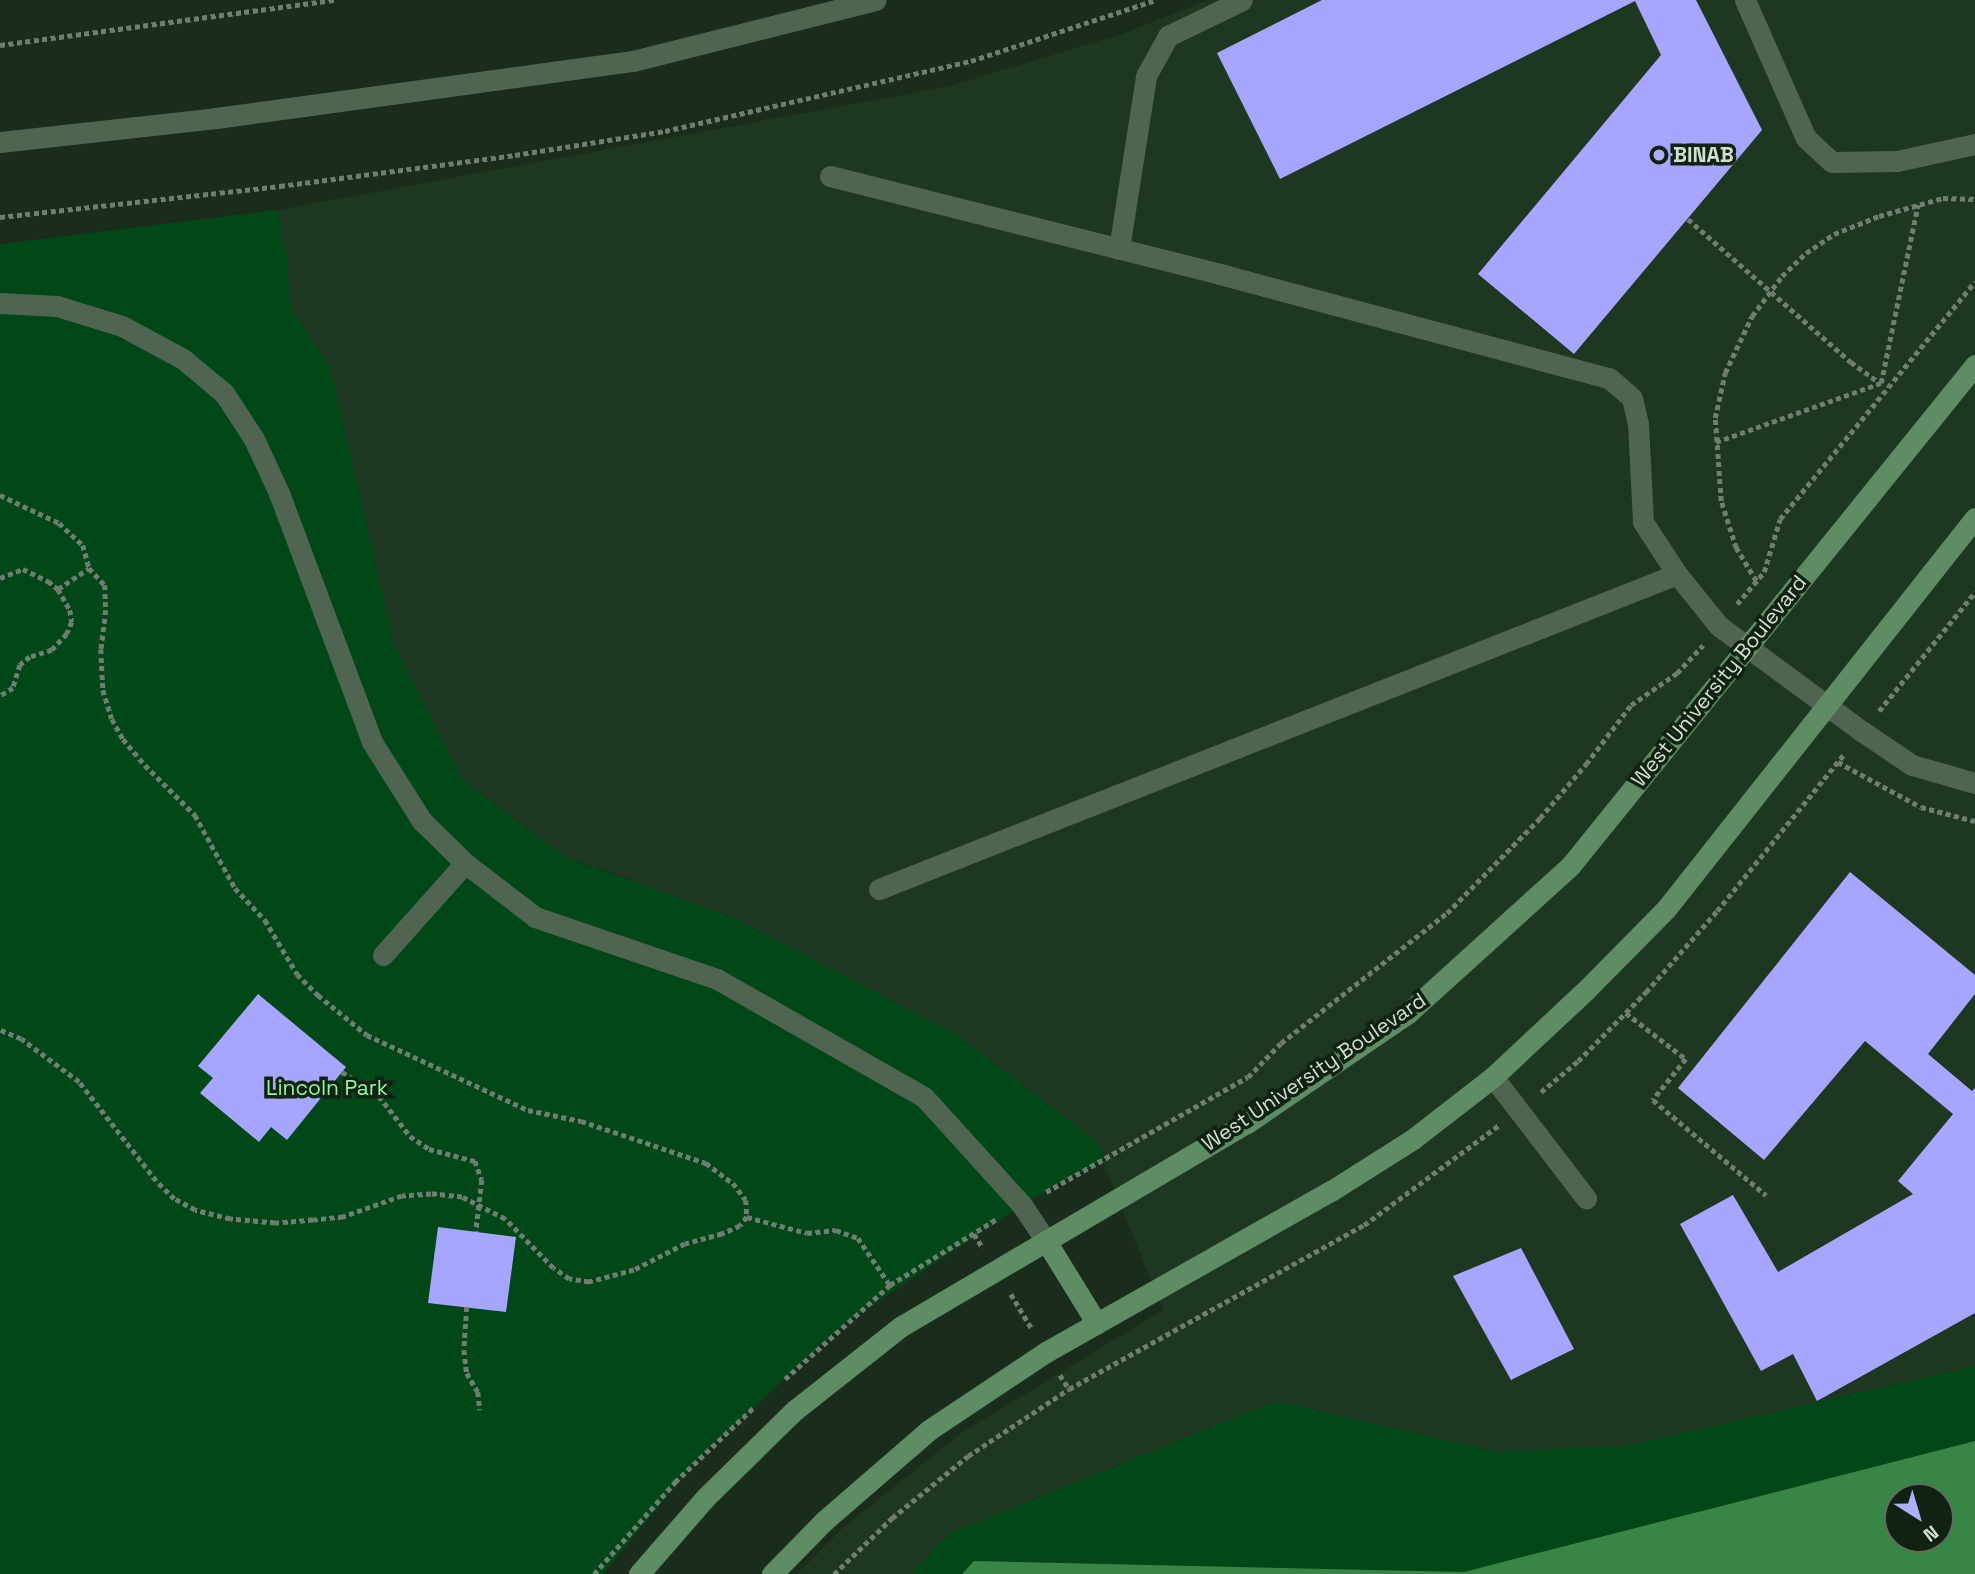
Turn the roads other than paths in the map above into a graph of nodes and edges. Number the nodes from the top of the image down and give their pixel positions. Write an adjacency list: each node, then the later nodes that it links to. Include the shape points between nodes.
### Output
1 (875, 0): 4 (street, via 633,61 216,118)
2 (1242, 0): 7 (street, via 1168,36 1146,76)
3 (1745, 0): 5 (street, via 1806,138 1832,162 1896,161)
4 (0, 142)
5 (1975, 144)
6 (830, 176): 7 (street)
7 (1119, 249): 11 (street, via 1609,378 1632,398 1643,522)
8 (0, 303): 15 (street, via 57,306 122,326 184,359 224,393 254,439 279,493 372,742 422,821)
9 (1975, 365): 12 (main road, West University Boulevard)
10 (1975, 518): 13 (main road)
11 (1677, 574): 12 (street, via 1719,626); 16 (street)
12 (1747, 647): 13 (street); 20 (main road, West University Boulevard, via 1571,865 1408,1013 1247,1123)
13 (1828, 708): 14 (street, via 1912,765); 18 (main road, via 1666,909)
14 (1975, 783)
15 (465, 863): 17 (street); 20 (street, via 535,918 717,979 924,1097 1022,1205)
16 (879, 889)
17 (383, 956)
18 (1493, 1077): 19 (street); 21 (main road, via 1413,1139 1331,1191)
19 (1586, 1198)
20 (1046, 1241): 21 (main road); 22 (main road, West University Boulevard, via 900,1327 795,1410 705,1499)
21 (1097, 1324): 23 (main road, via 1046,1352 929,1430 824,1521)
22 (639, 1574)
23 (772, 1574)

